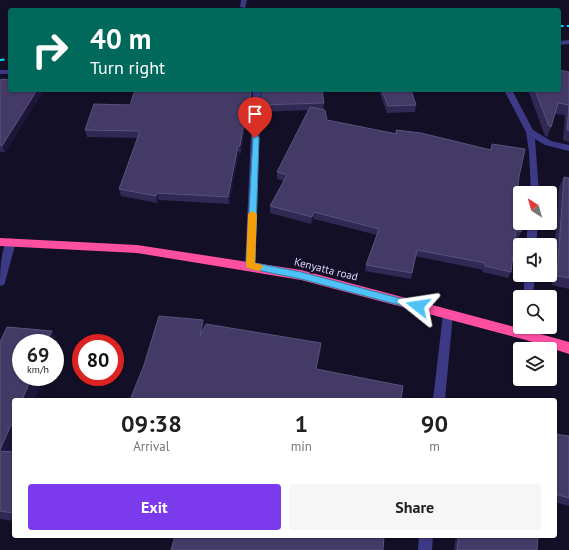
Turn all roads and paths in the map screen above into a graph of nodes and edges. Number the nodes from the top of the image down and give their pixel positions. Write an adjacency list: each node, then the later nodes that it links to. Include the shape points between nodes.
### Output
1 (257, 92): 7 (street)
2 (509, 92): 3 (street)
3 (530, 132): 4 (street, via 548,143); 5 (street)
4 (569, 148)
5 (535, 186)
6 (6, 242): 7 (highway, Kenyatta road, via 137,249); 8 (street)
7 (250, 266): 9 (highway, Kenyatta road, via 301,275)
8 (0, 282)
9 (448, 314): 10 (highway, Kenyatta road); 13 (street)
10 (513, 328)
11 (534, 334): 12 (highway, Kenyatta road)
12 (569, 348)
13 (439, 398)
14 (426, 538): 15 (street)
15 (425, 550)

